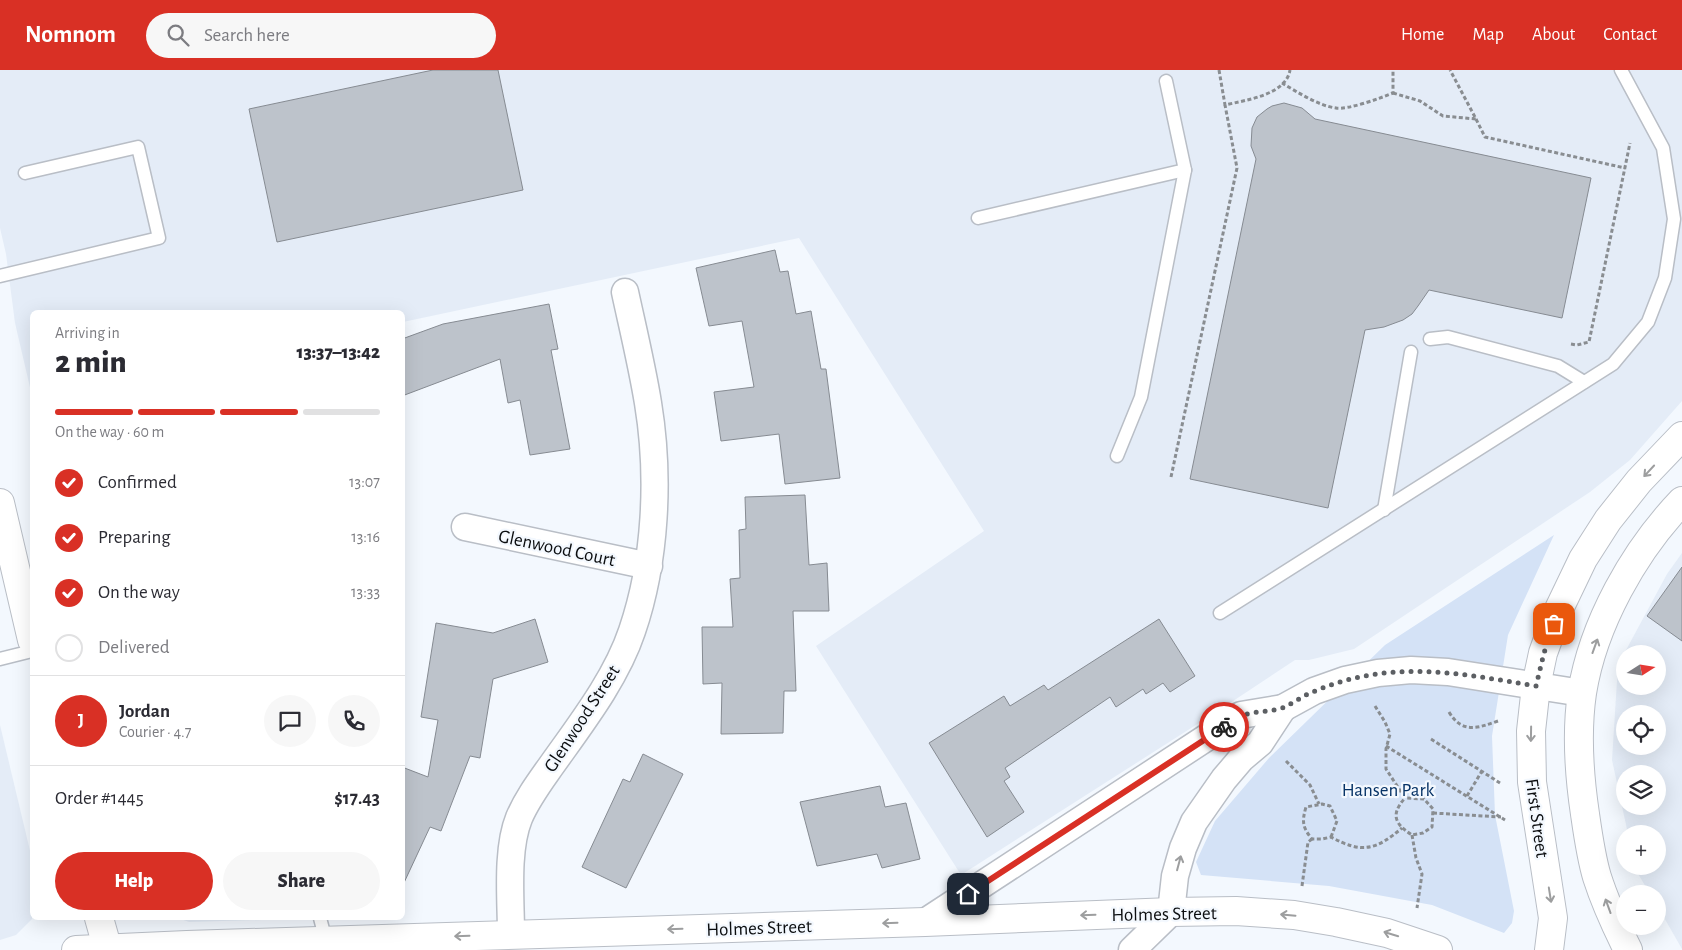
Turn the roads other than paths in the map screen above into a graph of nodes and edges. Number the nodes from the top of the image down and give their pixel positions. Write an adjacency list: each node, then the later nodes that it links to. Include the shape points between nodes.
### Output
1 (1621, 70): 10 (lane, via 1663,148 1674,219 1665,278 1648,322 1613,364)
2 (1166, 81): 3 (lane)
3 (1185, 170): 5 (lane); 12 (lane, via 1141,397)
4 (25, 173): 6 (lane, via 138,147 159,238)
5 (978, 218)
6 (0, 276)
7 (625, 292): 17 (street, Glenwood Street, via 648,404 655,481)
8 (1430, 339): 10 (lane, via 1448,336 1558,366)
9 (1411, 352): 15 (lane)
10 (1584, 382): 15 (lane)
11 (1682, 436): 22 (main road, First Street, one-way to 22, via 1608,520 1583,559 1559,610)
12 (1117, 456)
13 (1682, 501): 23 (main road, one-way to 13, via 1604,619 1624,578)
14 (0, 503): 19 (main road)
15 (1384, 510): 18 (lane)
16 (465, 528): 17 (street, Glenwood Court)
17 (649, 566): 29 (street, Glenwood Street, via 632,632 608,684 530,797 519,819 513,842)
18 (1220, 613)
19 (30, 631)
20 (30, 651): 21 (lane)
21 (0, 658)
22 (1536, 686): 23 (street); 24 (street, via 1448,672 1411,670 1345,680 1314,691); 34 (main road, First Street, one-way to 34, via 1531,731 1532,782 1553,918)
23 (1582, 693): 35 (main road, one-way to 23, via 1597,876 1588,835 1578,752)
24 (1283, 708): 25 (street, one-way to 24, via 1175,876 1194,822 1224,779 1260,743); 27 (street, via 1241,715)
25 (1171, 912): 27 (main road, Holmes Street, one-way to 27); 32 (street); 33 (main road, Holmes Street, one-way to 25, via 1387,933 1294,915 1236,911)
26 (100, 920): 30 (main road)
27 (925, 922): 29 (main road, Holmes Street, one-way to 29)
28 (323, 929): 29 (main road, Holmes Street, one-way to 28); 30 (main road, Holmes Street, via 188,945)
29 (511, 934)
30 (108, 949): 31 (main road, Holmes Street)
31 (76, 950)
32 (1132, 950)
33 (1438, 950)
34 (1548, 950)
35 (1628, 950)

